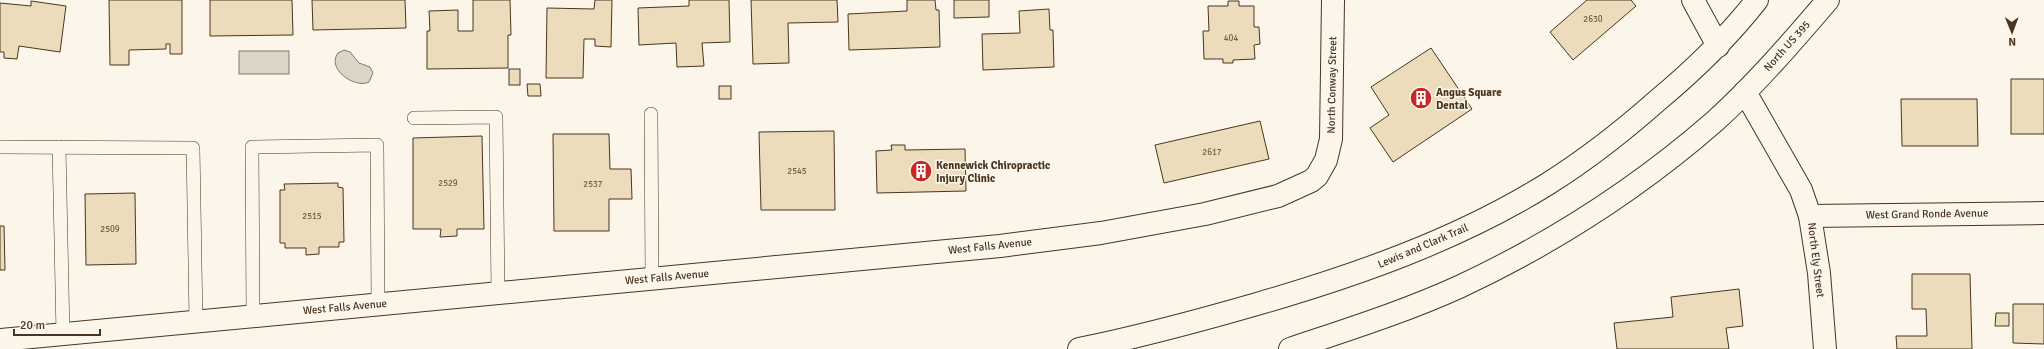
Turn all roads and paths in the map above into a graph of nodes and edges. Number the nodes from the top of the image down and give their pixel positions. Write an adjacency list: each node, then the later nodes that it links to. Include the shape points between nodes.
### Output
1 (1333, 0): 11 (main road, North Conway Street, via 1331,139)
2 (1693, 0): 5 (main road)
3 (1757, 0): 5 (main road)
4 (1828, 0): 6 (main road, North US 395)
5 (1718, 46): 21 (main road, Lewis and Clark Trail, via 1681,81 1608,142 1546,185 1464,229 1355,274 1196,321)
6 (1745, 92): 13 (main road, North Ely Street, via 1800,190); 22 (main road, via 1714,122 1650,174 1559,235 1458,287 1402,310)
7 (651, 114): 14 (lane)
8 (414, 118): 15 (lane, via 496,117)
9 (0, 147): 10 (lane)
10 (59, 147): 18 (lane, via 193,148); 19 (lane)
11 (1322, 169): 14 (main road, West Falls Avenue, via 1311,181 1278,196 1205,214 1121,230 1000,246)
12 (2044, 213): 13 (main road, West Grand Ronde Avenue)
13 (1810, 216): 23 (main road, North Ely Street, via 1818,266)
14 (652, 279): 15 (main road, West Falls Avenue)
15 (498, 293): 16 (main road, West Falls Avenue)
16 (378, 304): 17 (main road, West Falls Avenue); 17 (lane, via 377,145 252,147)
17 (253, 316): 18 (main road, West Falls Avenue)
18 (196, 321): 19 (main road, West Falls Avenue)
19 (63, 334): 20 (main road, West Falls Avenue)
20 (0, 340)
21 (1079, 349)
22 (1290, 349)
23 (1825, 349)

